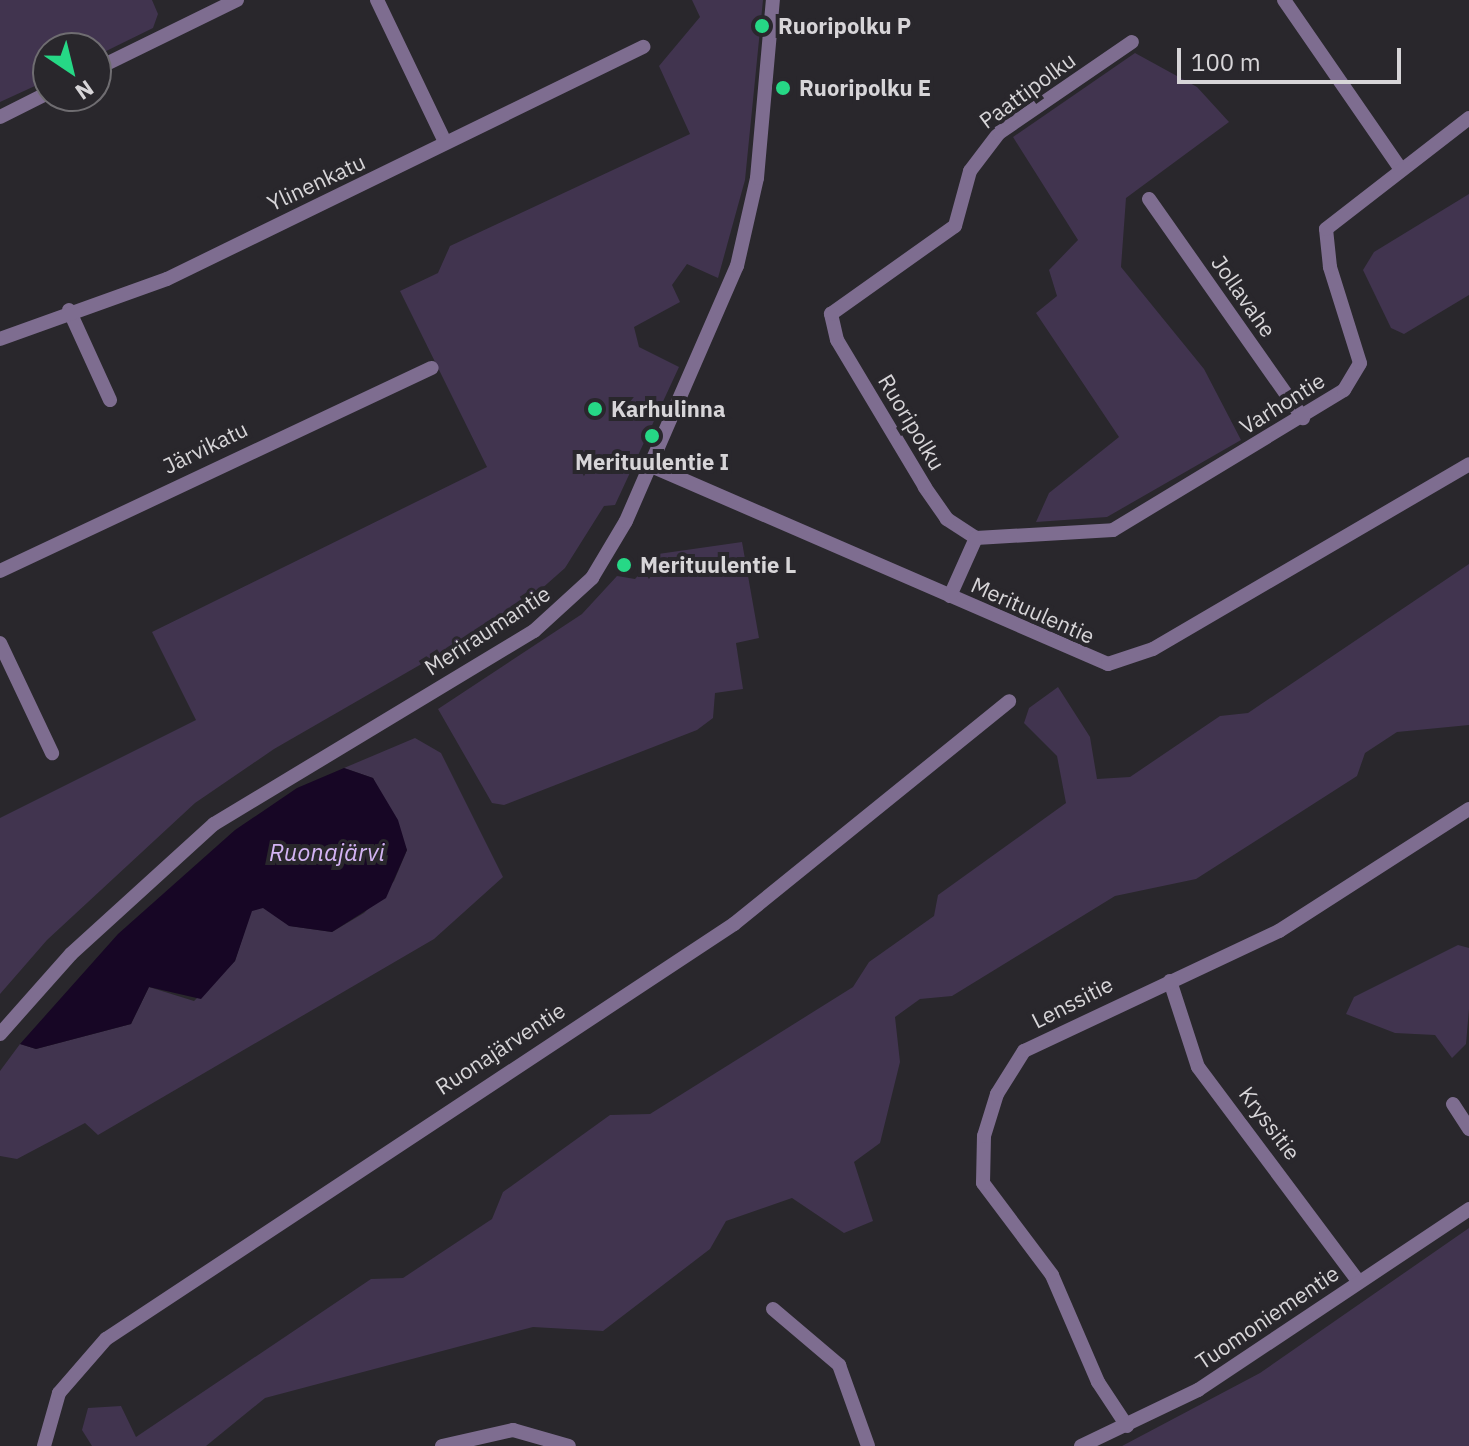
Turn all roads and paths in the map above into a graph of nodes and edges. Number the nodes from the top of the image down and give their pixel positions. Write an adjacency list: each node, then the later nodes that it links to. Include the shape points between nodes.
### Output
1 (237, 0): 7 (street)
2 (377, 0): 11 (street)
3 (773, 0): 21 (street, Meriraumantie, via 757,178 737,266)
4 (1284, 0): 12 (street)
5 (1132, 42): 15 (street, Paattipolku, via 999,133 970,171 955,226)
6 (643, 47): 11 (street, Ylinenkatu)
7 (112, 61)
8 (32, 101): 9 (street)
9 (0, 117)
10 (1469, 118): 12 (street, Varhontie)
11 (444, 140): 14 (street, Ylinenkatu, via 167,279)
12 (1399, 167): 19 (street, Varhontie, via 1326,229 1330,267 1360,363 1344,390)
13 (1149, 199): 19 (street, Jollavahe)
14 (69, 310): 16 (street, Ylinenkatu); 18 (street)
15 (831, 314): 22 (street, Ruoripolku, via 837,340 925,487 953,525)
16 (0, 339)
17 (432, 368): 23 (street, Järvikatu)
18 (110, 400)
19 (1303, 418): 22 (street, Varhontie, via 1113,530)
20 (1469, 464): 24 (street, Merituulentie, via 1125,663 1091,661)
21 (649, 465): 24 (street, Merituulentie); 30 (street, Meriraumantie, via 607,558 574,598 474,670 214,824 71,954)
22 (976, 538): 24 (street)
23 (0, 571)
24 (950, 596)
25 (0, 643): 27 (street)
26 (1009, 701): 37 (street, Ruonajärventie, via 734,924 106,1339 59,1393)
27 (52, 753)
28 (1469, 809): 29 (street, Lenssitie, via 1279,931)
29 (1170, 981): 34 (street, Kryssitie, via 1198,1067); 36 (street, Lenssitie, via 1024,1051 984,1136 983,1183 1052,1275 1098,1382)
30 (0, 1034)
31 (1453, 1104): 32 (street)
32 (1469, 1129)
33 (1469, 1209): 34 (street, Tuomoniementie)
34 (1358, 1281): 36 (street, Tuomoniementie, via 1211,1383)
35 (773, 1309): 40 (street, via 839,1365)
36 (1127, 1426): 41 (street, Tuomoniementie)
37 (44, 1446)
38 (442, 1446): 39 (street, via 513,1430)
39 (569, 1446)
40 (868, 1446)
41 (1081, 1446)

